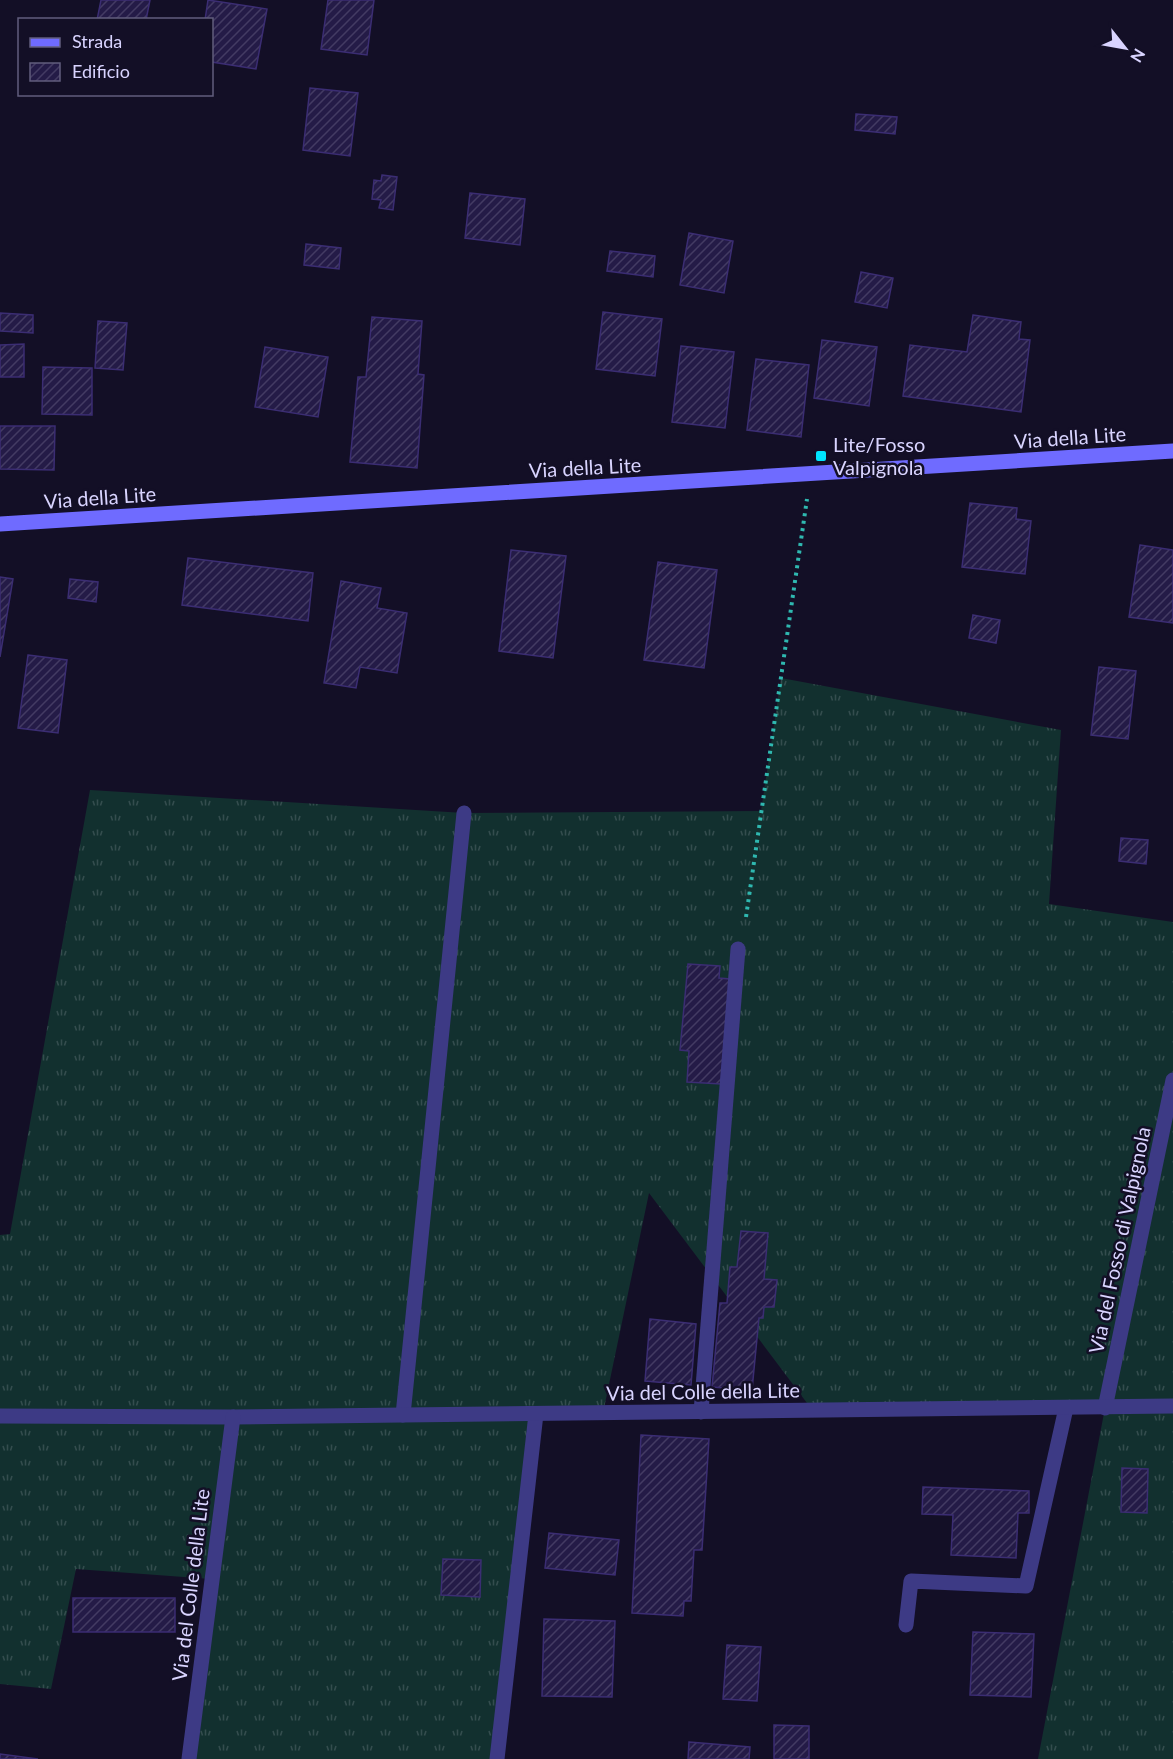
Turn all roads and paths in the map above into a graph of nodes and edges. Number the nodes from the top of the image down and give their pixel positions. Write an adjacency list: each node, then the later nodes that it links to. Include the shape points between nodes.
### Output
1 (1173, 451): 2 (street, Via della Lite)
2 (811, 474): 3 (street, Via della Lite); 5 (path)
3 (0, 524)
4 (464, 813): 13 (street)
5 (746, 917)
6 (738, 950): 11 (street)
7 (1173, 1080): 10 (street, Via del Fosso di Valpignola)
8 (1173, 1407): 10 (street, Via del Colle della Lite)
9 (1066, 1408): 10 (street, Via del Colle della Lite); 11 (street, Via del Colle della Lite); 16 (street, via 1026,1586 911,1581)
10 (1106, 1408)
11 (701, 1412): 12 (street, Via del Colle della Lite)
12 (536, 1414): 13 (street, Via del Colle della Lite); 18 (street)
13 (403, 1415): 15 (street, Via del Colle della Lite)
14 (0, 1416): 15 (street, Via del Colle della Lite)
15 (233, 1417): 17 (street, Via del Colle della Lite)
16 (906, 1625)
17 (189, 1759)
18 (497, 1759)

